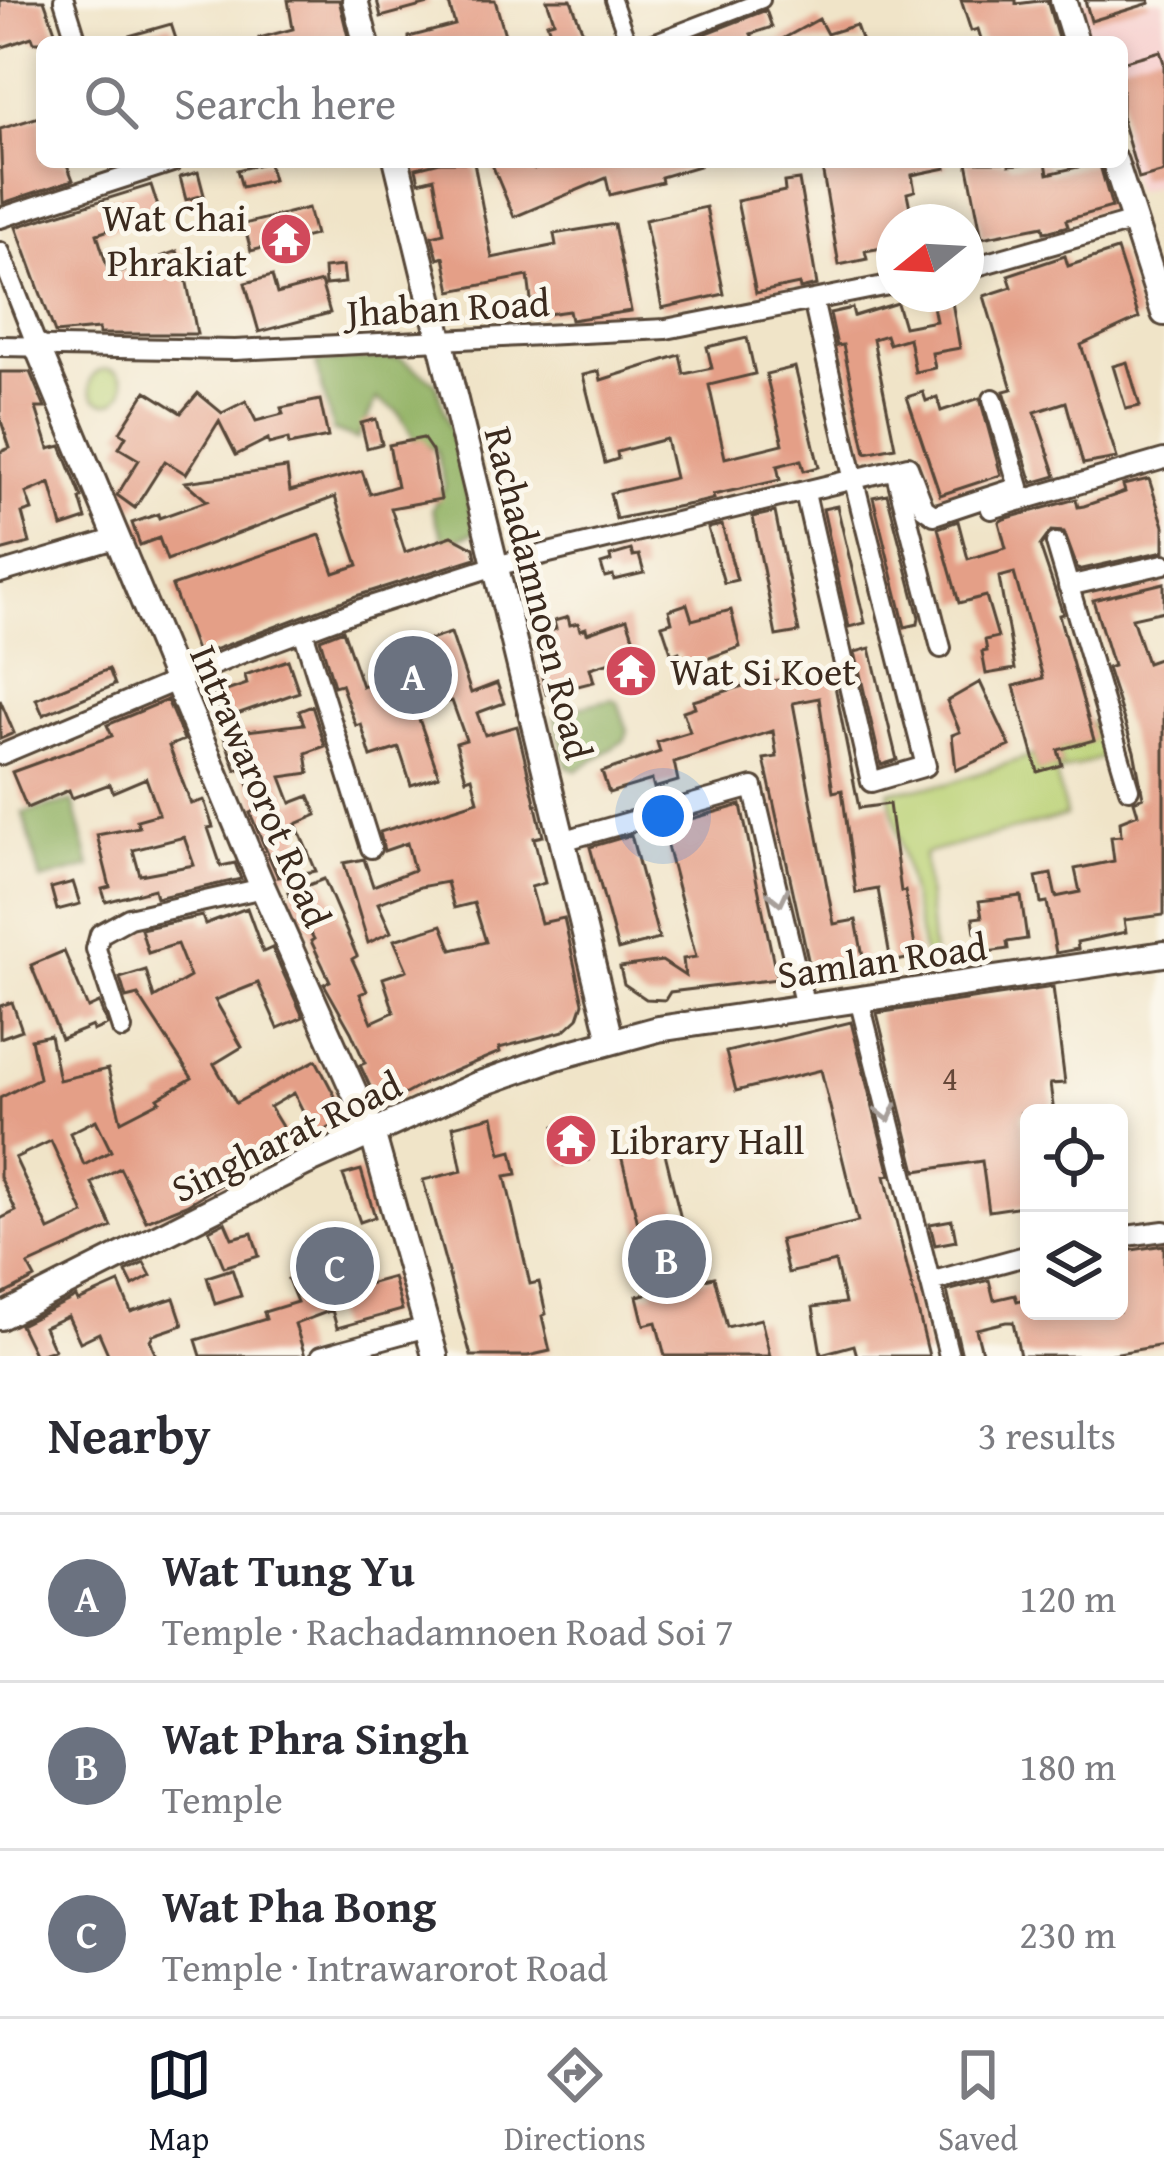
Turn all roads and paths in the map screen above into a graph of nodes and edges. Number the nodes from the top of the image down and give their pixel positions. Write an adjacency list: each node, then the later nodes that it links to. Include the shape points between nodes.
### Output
1 (64, 0): 6 (street)
2 (355, 0): 7 (street)
3 (613, 0): 8 (street)
4 (762, 0): 9 (street)
5 (1063, 0): 10 (street)
6 (75, 36)
7 (364, 36)
8 (626, 36)
9 (669, 36)
10 (1074, 36)
11 (398, 168): 21 (street, Rachadamnoen Road)
12 (1117, 168): 15 (street)
13 (116, 170): 14 (street)
14 (0, 218)
15 (1134, 221): 17 (street); 20 (street)
16 (0, 252): 23 (street, Intrawarorot Road)
17 (984, 264)
18 (876, 288): 19 (street, Jhaban Road)
19 (813, 300): 21 (street, Jhaban Road, via 666,328); 27 (street)
20 (1164, 313)
21 (441, 342): 23 (street, Jhaban Road); 33 (street, Rachadamnoen Road)
22 (0, 346): 23 (street, Jhaban Road)
23 (37, 346): 30 (street, Intrawarorot Road)
24 (993, 399): 29 (street, via 1019,487)
25 (1164, 459): 29 (street, via 992,508)
26 (895, 470): 27 (street); 29 (street, via 913,471 934,515); 37 (street)
27 (854, 481): 28 (street); 28 (street, via 926,766 871,782)
28 (805, 493): 33 (street)
29 (988, 497)
30 (118, 538): 34 (street); 38 (street, Intrawarorot Road)
31 (1056, 543): 35 (street)
32 (1164, 564): 35 (street)
33 (495, 566): 36 (street); 41 (street, Rachadamnoen Road)
34 (0, 573)
35 (1068, 586): 40 (street)
36 (303, 631): 38 (street); 42 (street)
37 (940, 648)
38 (178, 680): 39 (street); 43 (street, Intrawarorot Road)
39 (0, 755)
40 (1129, 789)
41 (562, 841): 46 (street, one-way to 46, via 753,787); 48 (street, Rachadamnoen Road)
42 (371, 848)
43 (263, 888): 47 (street, via 129,918 100,934 96,949); 49 (street, Intrawarorot Road)
44 (1164, 954): 45 (street, Samlan Road)
45 (859, 999): 46 (street, Samlan Road); 53 (street, one-way to 53)
46 (805, 1007): 48 (street, Samlan Road)
47 (122, 1029)
48 (611, 1040): 49 (street, Singharat Road, via 400,1120)
49 (375, 1143): 54 (street, Singharat Road); 55 (street, Intrawarorot Road)
50 (1164, 1231): 51 (street)
51 (1128, 1236)
52 (1020, 1257): 53 (street)
53 (930, 1282): 58 (street)
54 (0, 1317)
55 (427, 1327): 56 (street); 57 (street, Intrawarorot Road)
56 (321, 1356)
57 (434, 1356)
58 (949, 1356)

